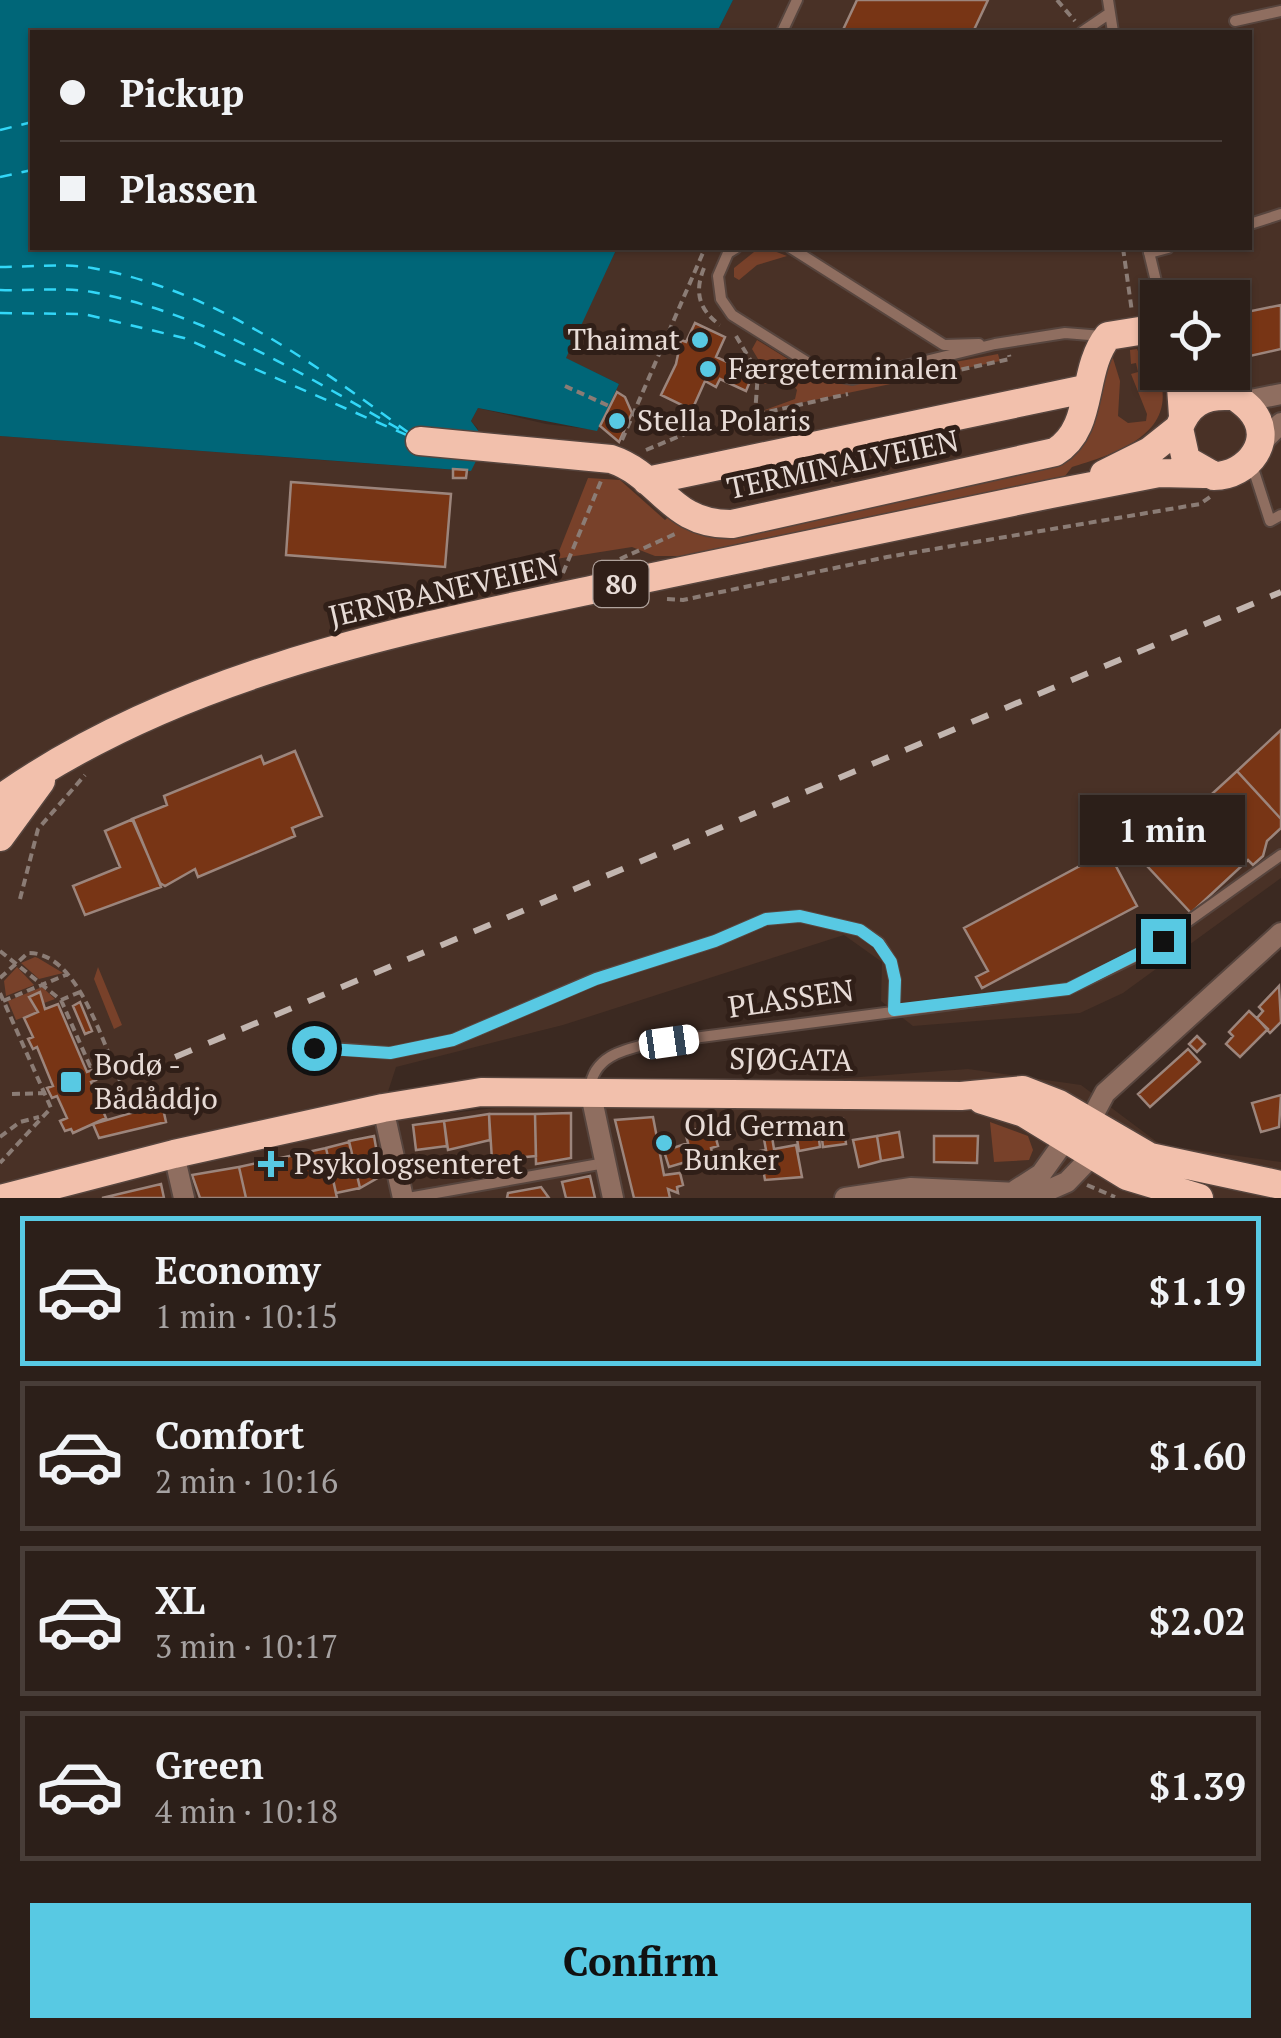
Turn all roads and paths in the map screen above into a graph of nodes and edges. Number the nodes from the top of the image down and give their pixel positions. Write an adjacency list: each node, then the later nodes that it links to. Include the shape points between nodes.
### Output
1 (797, 0): 8 (lane)
2 (1058, 0): 6 (path)
3 (1108, 0): 5 (lane)
4 (1281, 11): 7 (lane)
5 (1110, 13): 9 (lane); 10 (lane)
6 (1075, 21)
7 (1235, 21)
8 (783, 30)
9 (1085, 30)
10 (1113, 30)
11 (1281, 214): 12 (lane)
12 (1252, 223)
13 (704, 250): 31 (path)
14 (727, 250): 20 (lane, via 718,285 732,315 826,374 852,379)
15 (794, 250): 20 (lane, via 944,345)
16 (1149, 250): 17 (lane)
17 (1156, 280)
18 (1140, 331): 19 (highway)
19 (1108, 336): 20 (lane, via 1065,333); 22 (highway, TERMINALVEIEN)
20 (995, 344)
21 (565, 386): 27 (path)
22 (1085, 390): 34 (highway); 38 (highway, TERMINALVEIEN, via 1078,430 1067,445 1042,456 732,524)
23 (1180, 390): 28 (highway)
24 (1226, 390): 26 (highway)
25 (1281, 394): 26 (street, JERNBANEVEIEN)
26 (1235, 399): 28 (highway, JERNBANEVEIEN / 80, via 1202,399); 32 (highway, via 1259,425)
27 (609, 406)
28 (1181, 422): 35 (highway, via 1186,460); 36 (highway, JERNBANEVEIEN / 80, via 1131,462)
29 (1281, 424): 32 (street, JERNBANEVEIEN)
30 (420, 441): 34 (highway, TERMINALVEIEN, via 611,459)
31 (618, 449)
32 (1255, 453): 35 (highway, JERNBANEVEIEN / 80, via 1235,474); 37 (lane)
33 (603, 476): 40 (path, via 560,582)
34 (647, 481): 38 (highway, TERMINALVEIEN)
35 (1207, 485): 36 (highway, JERNBANEVEIEN / 80, via 1159,473); 41 (path, via 1200,504 887,556 683,600)
36 (1051, 494): 43 (highway, JERNBANEVEIEN / 80, via 434,622 323,652 164,710)
37 (1276, 518)
38 (698, 520): 39 (path)
39 (609, 563)
40 (576, 575)
41 (660, 598)
42 (93, 768): 47 (path, via 38,829)
43 (47, 772): 44 (highway, JERNBANEVEIEN / 80); 45 (highway, JERNBANEVEIEN / 80)
44 (0, 799)
45 (0, 837)
46 (1281, 855): 58 (lane, PLASSEN, via 1180,930 1092,980 1043,994)
47 (20, 899)
48 (1281, 933): 71 (street, via 1106,1093)
49 (0, 951): 50 (path)
50 (16, 962): 51 (path, via 34,953); 52 (path); 53 (path)
51 (70, 973): 53 (path); 54 (path)
52 (0, 978)
53 (43, 984): 56 (path); 57 (path)
54 (80, 992): 57 (path); 61 (path)
55 (0, 993): 56 (path)
56 (3, 1000): 67 (path)
57 (61, 1000): 61 (path, via 90,1066)
58 (894, 1010): 59 (lane, via 891,962 878,943 860,930 800,916 766,919 434,1044 366,1054); 65 (lane, PLASSEN, via 628,1048 601,1063)
59 (314, 1048)
60 (136, 1058): 62 (path)
61 (109, 1059): 62 (path)
62 (112, 1068): 63 (path); 64 (path, via 134,1098)
63 (94, 1075)
64 (181, 1088)
65 (590, 1090): 68 (highway, SJØGATA); 69 (highway, SJØGATA, via 481,1092); 75 (street)
66 (12, 1094): 67 (path)
67 (47, 1094): 70 (path, via 51,1108)
68 (960, 1096): 71 (highway, SJØGATA, via 1023,1090); 73 (highway, SJØGATA, via 1024,1112)
69 (383, 1108): 74 (highway, SJØGATA); 82 (street)
70 (40, 1117): 72 (path); 76 (path)
71 (1090, 1121): 73 (street); 77 (street); 78 (highway, SJØGATA, via 1150,1157)
72 (0, 1137)
73 (1066, 1139): 77 (highway, SJØGATA); 79 (street, via 1041,1174)
74 (174, 1154): 80 (highway, SJØGATA); 81 (street)
75 (605, 1162): 82 (lane); 83 (street)
76 (0, 1163)
77 (1087, 1169): 79 (street, via 1040,1194); 85 (path); 86 (highway, SJØGATA)
78 (1281, 1185)
79 (1016, 1190): 84 (street, via 911,1188)
80 (12, 1193)
81 (184, 1198)
82 (406, 1198)
83 (613, 1198)
84 (845, 1198)
85 (1120, 1198)
86 (1199, 1198)

